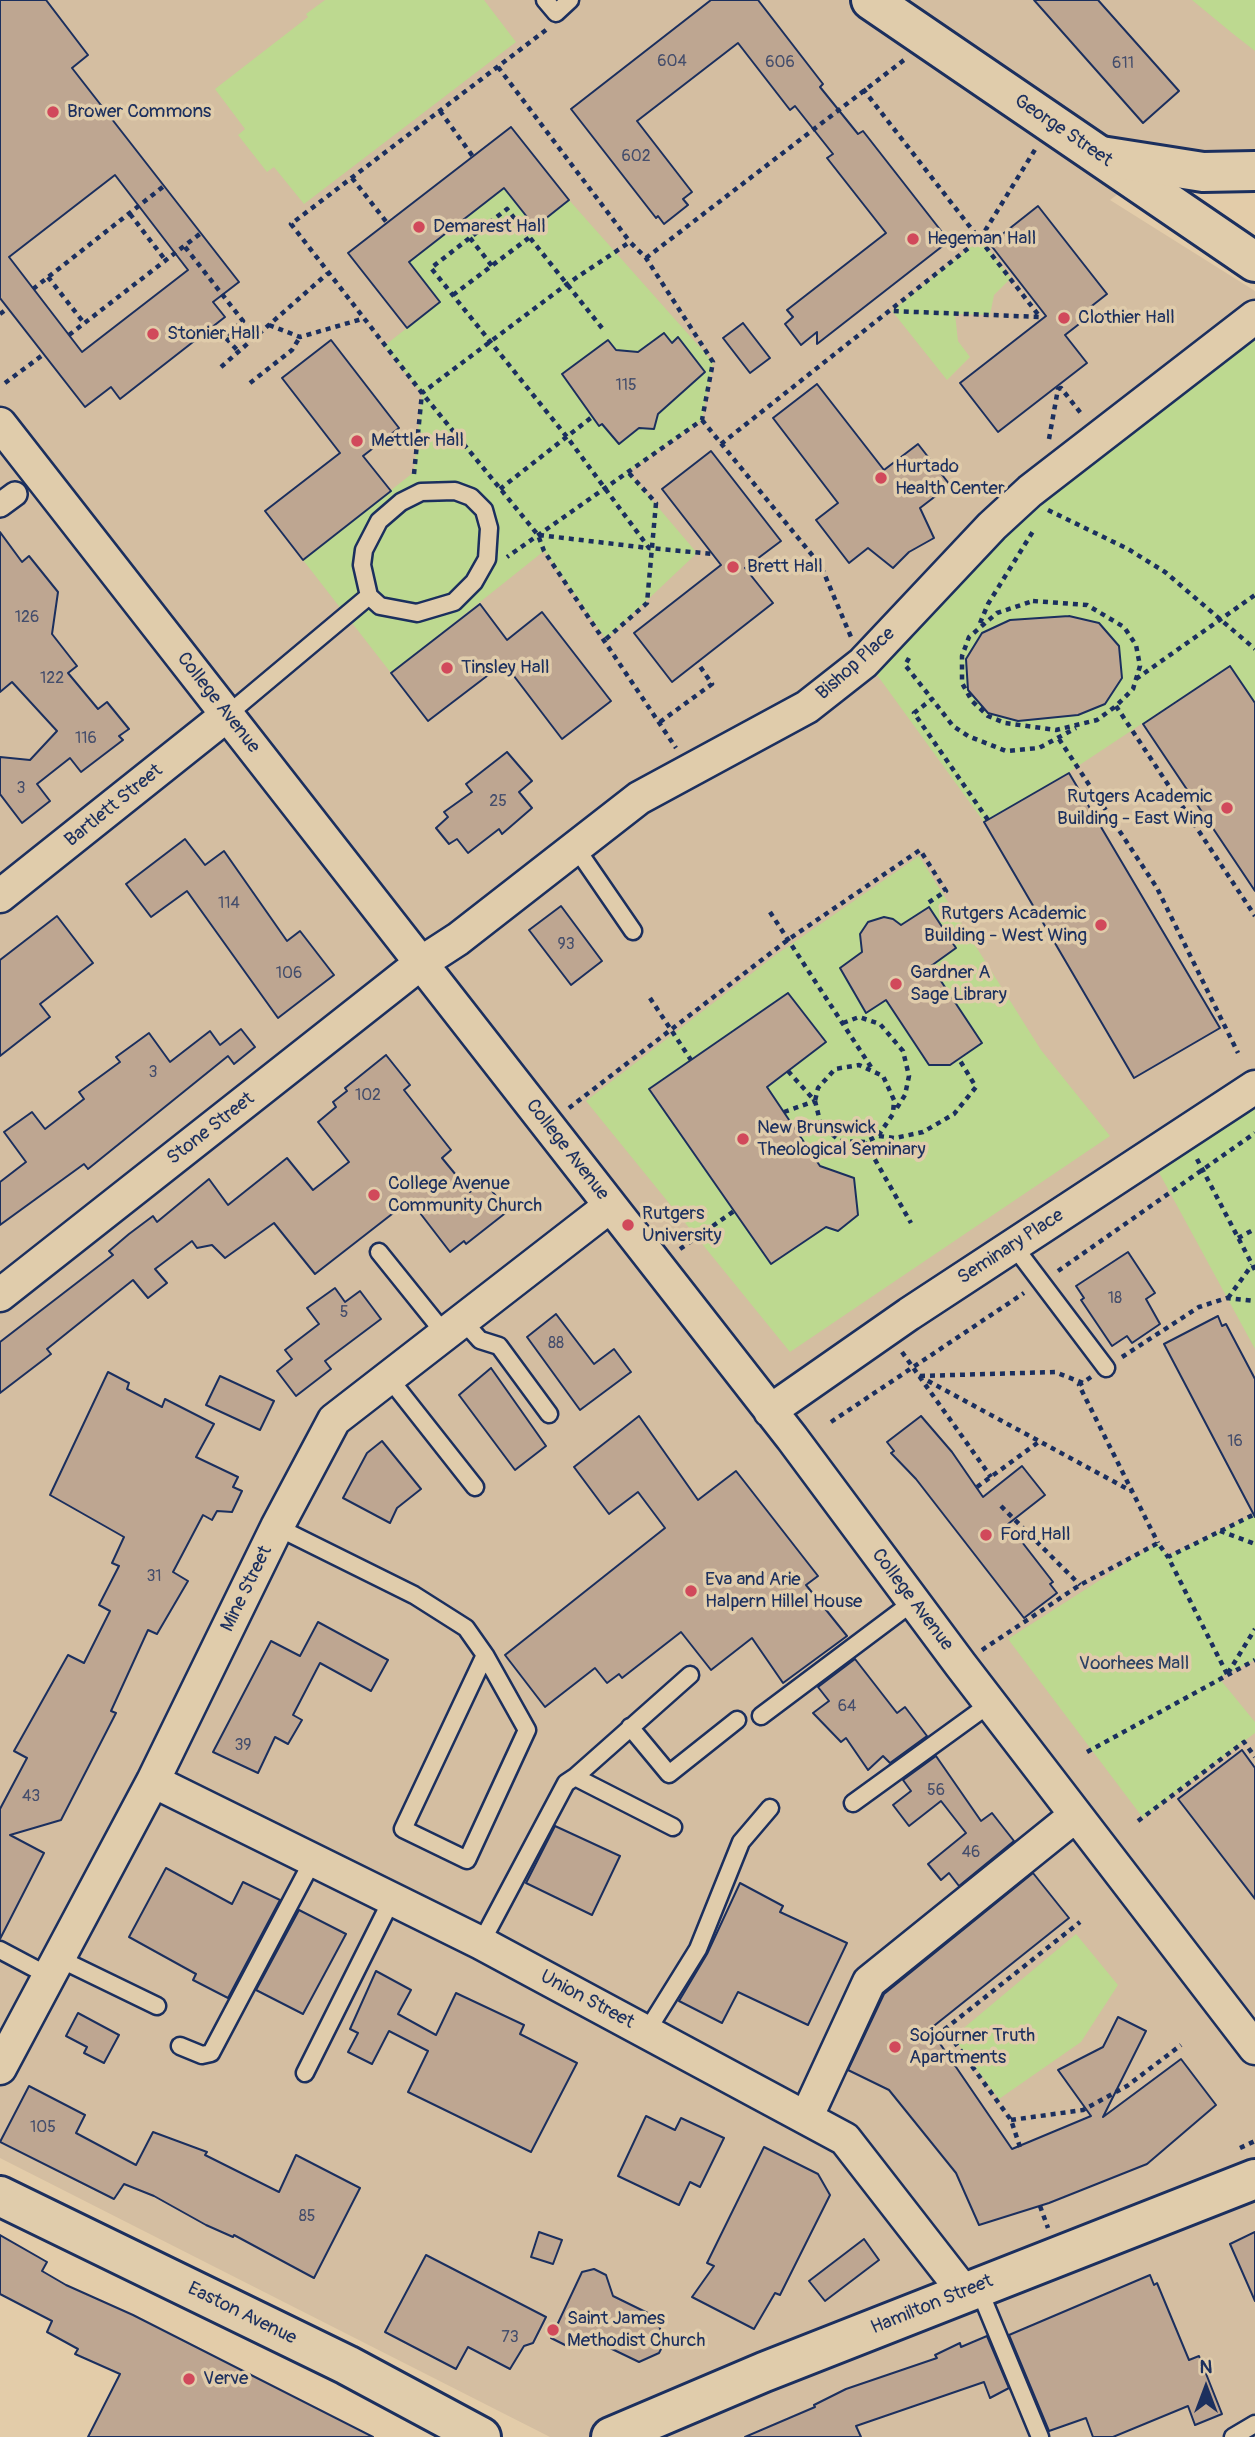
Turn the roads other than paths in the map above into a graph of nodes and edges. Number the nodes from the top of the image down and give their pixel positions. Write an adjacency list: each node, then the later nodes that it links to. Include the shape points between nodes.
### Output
1 (545, 0): 2 (lane, via 556,13)
2 (570, 0)
3 (871, 0): 4 (main road, George Street)
4 (1101, 156): 5 (main road, via 1191,171); 6 (main road, George Street)
5 (1255, 170)
6 (1255, 262)
7 (1255, 317): 11 (street, Bishop Place, via 1000,518 863,663 807,707 639,798)
8 (0, 424): 10 (street, College Avenue)
9 (369, 596): 9 (lane, via 380,606 416,613 454,602 474,582 487,559 489,528 484,510 471,497 439,490 412,496 389,511 370,534 362,565); 10 (lane)
10 (227, 715): 12 (street, Bartlett Street); 14 (street, College Avenue)
11 (576, 848): 13 (lane); 14 (street, Bishop Place)
12 (0, 896)
13 (633, 931)
14 (421, 963): 16 (street, College Avenue); 19 (street, Stone Street)
15 (1255, 1087): 17 (street, Seminary Place)
16 (610, 1206): 20 (street, Mine Street); 23 (street, College Avenue)
17 (1013, 1245): 21 (lane); 23 (street, Seminary Place)
18 (379, 1252): 20 (lane)
19 (0, 1295)
20 (454, 1327): 22 (street, Mine Street); 24 (lane, via 499,1346)
21 (1106, 1367)
22 (389, 1378): 25 (lane); 26 (street, Mine Street, via 334,1420)
23 (770, 1410): 27 (street, College Avenue)
24 (549, 1414)
25 (475, 1487)
26 (277, 1527): 28 (lane, via 414,1595 466,1628); 35 (street, Mine Street)
27 (913, 1602): 30 (street, College Avenue); 31 (lane)
28 (485, 1655): 28 (lane, via 527,1730 467,1860 403,1829)
29 (690, 1675): 33 (lane)
30 (990, 1703): 36 (lane); 38 (street, College Avenue)
31 (761, 1716)
32 (737, 1720): 33 (lane, via 669,1774)
33 (630, 1727): 34 (lane)
34 (576, 1777): 39 (lane); 42 (lane, via 566,1783)
35 (153, 1781): 40 (street, Union Street); 44 (street, Mine Street)
36 (853, 1803)
37 (770, 1808): 46 (lane, via 741,1842 698,1949)
38 (1076, 1815): 48 (street, College Avenue); 51 (street, via 869,1982)
39 (673, 1827)
40 (313, 1860): 41 (street, Union Street); 47 (lane, via 211,2053 202,2055)
41 (392, 1899): 42 (street, Union Street); 50 (lane)
42 (481, 1942): 46 (street, Union Street)
43 (0, 1951): 44 (lane)
44 (54, 1967): 45 (lane); 49 (street, Mine Street)
45 (158, 2006)
46 (648, 2031): 51 (street, Union Street)
47 (180, 2046)
48 (1255, 2048)
49 (0, 2068)
50 (305, 2073)
51 (807, 2116): 54 (street, Union Street, via 845,2139)
52 (1255, 2179): 54 (main road, Hamilton Street)
53 (0, 2196): 56 (main road, Easton Avenue, via 346,2365)
54 (971, 2289): 57 (main road, Hamilton Street); 58 (lane)
55 (1255, 2424): 59 (lane)
56 (481, 2437)
57 (611, 2437)
58 (1040, 2437)
59 (1233, 2437)

